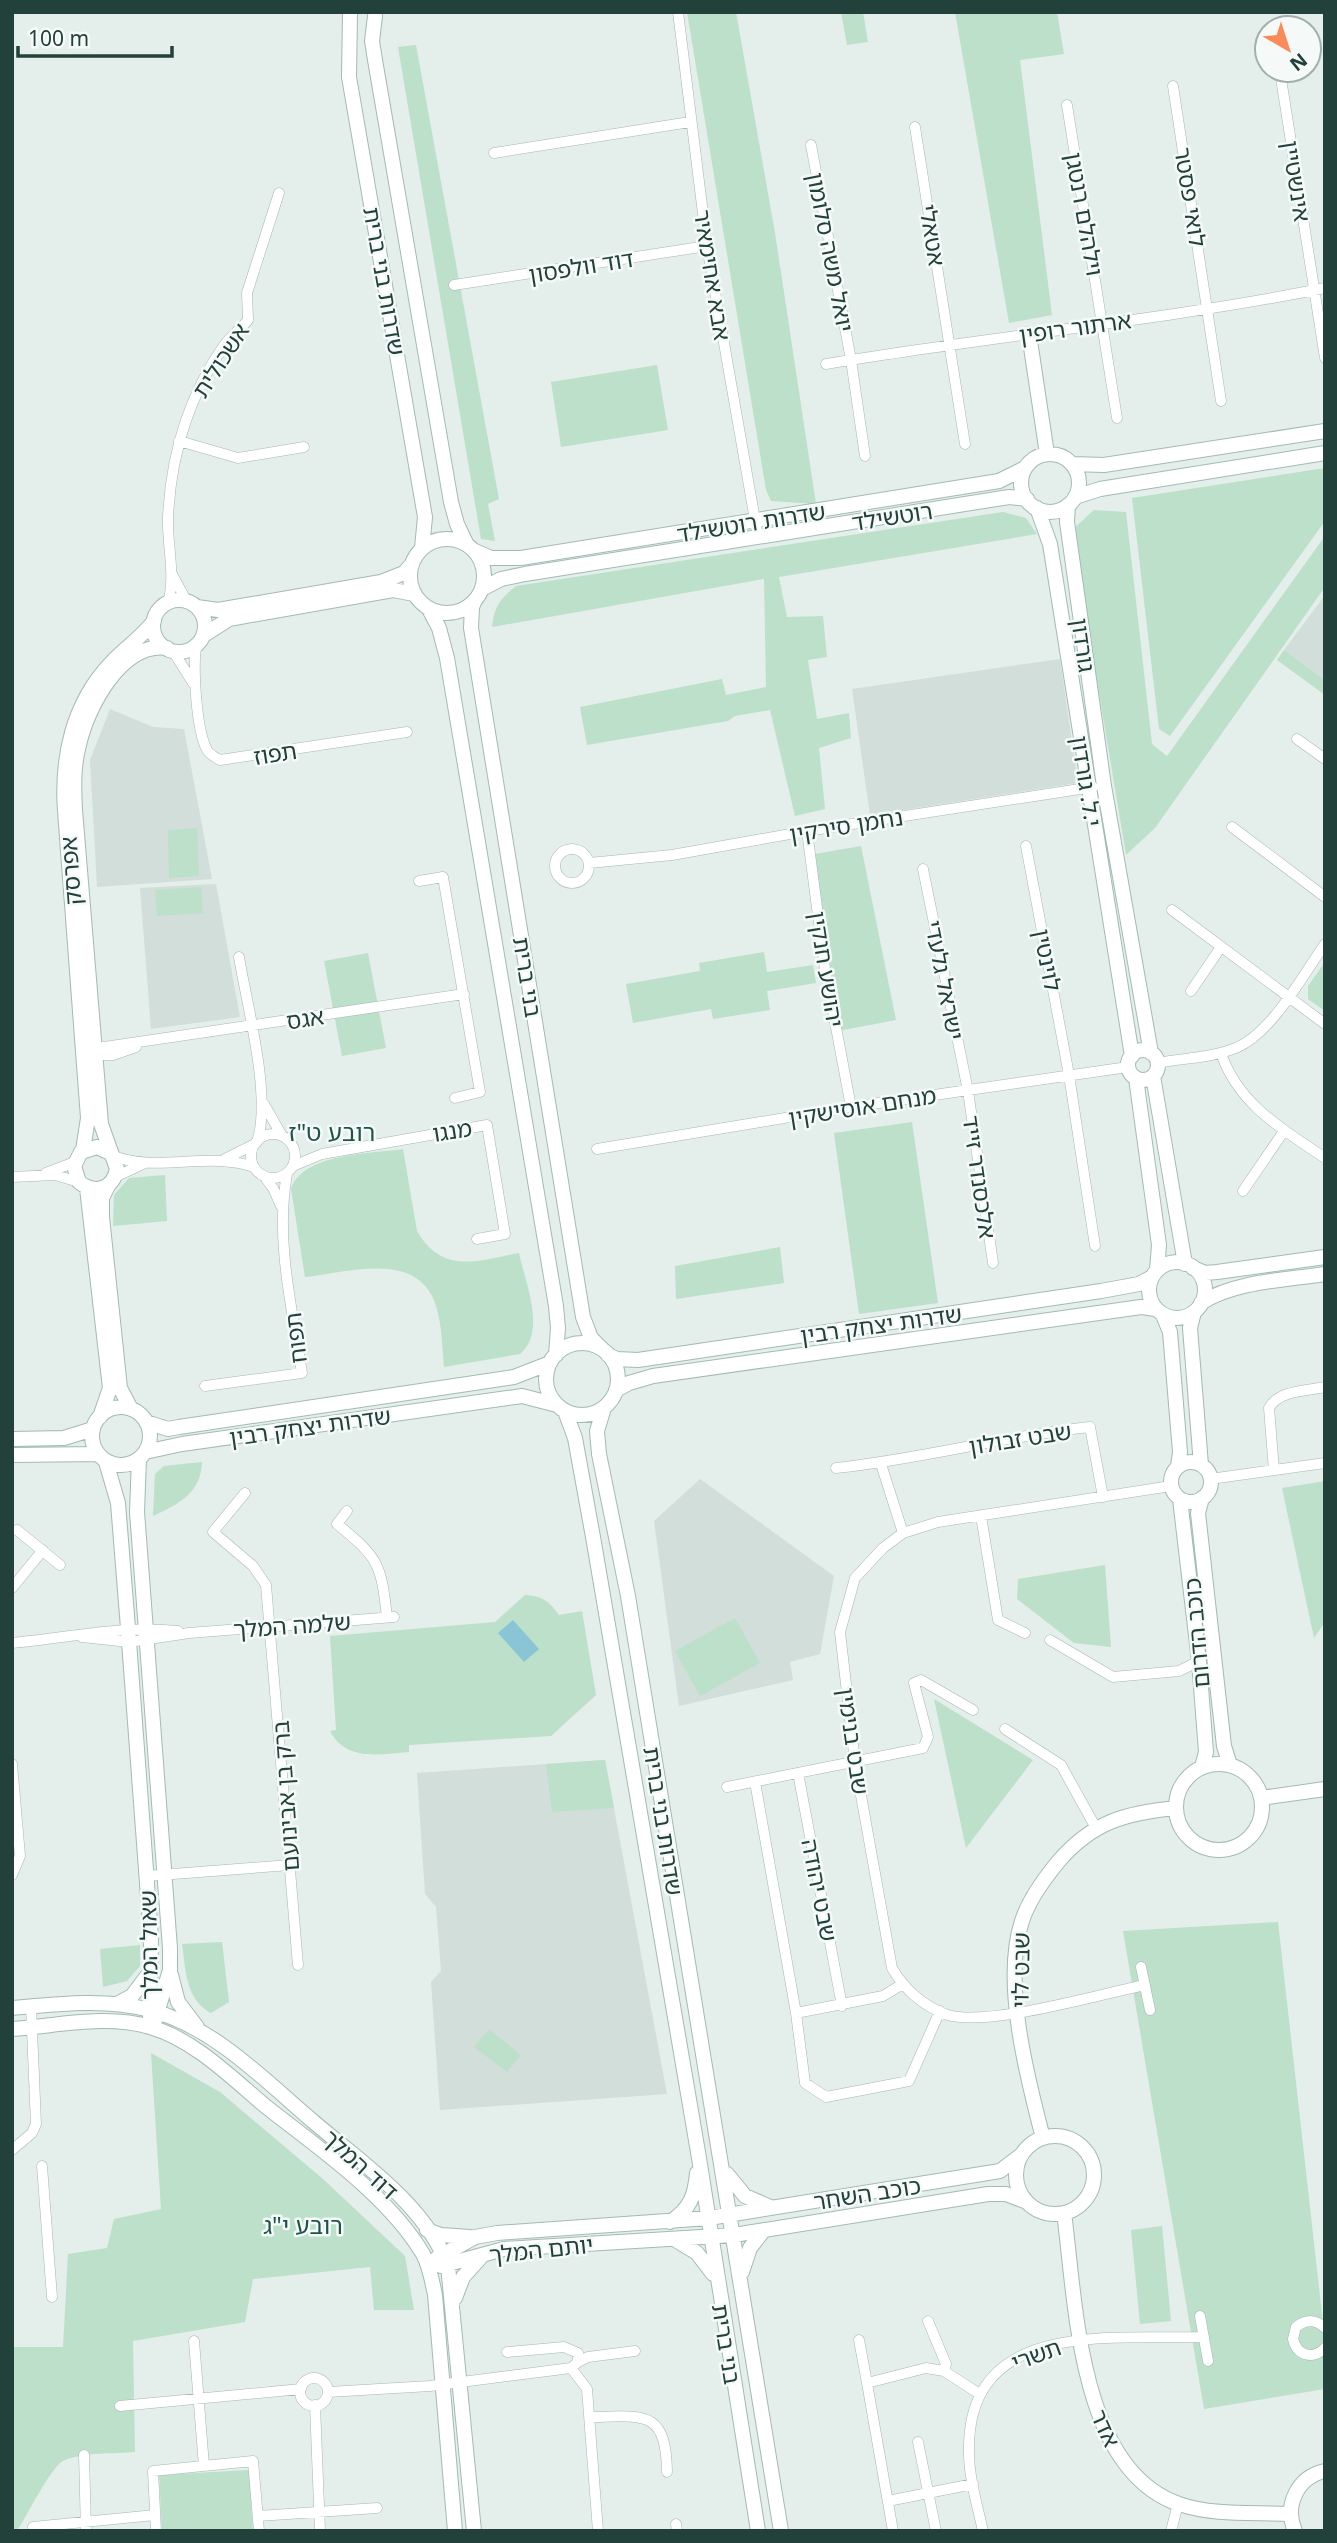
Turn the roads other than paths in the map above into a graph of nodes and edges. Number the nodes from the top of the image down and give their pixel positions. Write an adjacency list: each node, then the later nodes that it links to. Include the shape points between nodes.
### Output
1 (350, 12): 3 (street, via 362,18); 37 (street, שדרות בני ברית, via 349,76 425,517)
2 (678, 12): 7 (street, אבא אחימאיר)
3 (378, 14): 38 (street, שדרות בני ברית, via 374,50 449,488 457,524)
4 (1282, 84): 14 (street, אינשטיין)
5 (1173, 86): 15 (street, לואי פסטר)
6 (1067, 106): 16 (street, וילהלם רנטגן)
7 (690, 121): 10 (street); 12 (street, אבא אחימאיר)
8 (915, 127): 18 (street, אטאלי)
9 (811, 145): 20 (street, יואל משה סלומון)
10 (494, 153)
11 (279, 193): 25 (street, אשכולית, via 247,293 248,320 227,341 206,375)
12 (707, 246): 13 (street, דוד וולפסון); 35 (street, אבא אחימאיר)
13 (454, 285)
14 (1320, 289): 15 (street, ארתור רופין); 19 (street, אינשטיין)
15 (1208, 308): 16 (street, ארתור רופין); 22 (street, לואי פסטר)
16 (1104, 323): 17 (street, ארתור רופין); 23 (street, וילהלם רנטגן)
17 (1029, 334): 18 (street, ארתור רופין); 29 (street)
18 (950, 343): 20 (street, ארתור רופין); 26 (street, אטאלי)
19 (1325, 358)
20 (851, 360): 21 (street, ארתור רופין); 30 (street, יואל משה סלומון)
21 (826, 364)
22 (1221, 401)
23 (1117, 418)
24 (1325, 431): 31 (street, via 1104,465)
25 (179, 441): 27 (street, via 238,458); 40 (street, אשכולית, via 168,516)
26 (965, 444)
27 (304, 447)
28 (1325, 453): 33 (street, via 1100,489)
29 (1047, 454): 31 (street); 32 (street)
30 (865, 456)
31 (1072, 464): 33 (street, via 1079,480)
32 (1026, 468): 34 (street, via 1021,484); 35 (street, שדרות רוטשילד, via 999,481)
33 (1072, 501): 34 (street, via 1053,511); 53 (street, גורדון, via 1067,522)
34 (1032, 504): 36 (street, רוטשילד, via 1009,498); 54 (street, י.ל. גורדון, via 1050,544)
35 (756, 522): 36 (street, אבא אחימאיר); 38 (street, שדרות רוטשילד, via 522,558 491,558)
36 (758, 537): 42 (street, שדרות רוטשילד, via 525,574 501,579)
37 (422, 548): 38 (street, via 449,539); 39 (street)
38 (471, 548): 42 (street, via 484,569)
39 (412, 564): 41 (street); 44 (street, via 404,573 381,582 218,610)
40 (171, 570): 43 (street, אשכולית); 44 (street, אשכולית)
41 (414, 594): 45 (street); 47 (street, via 393,590 229,619)
42 (479, 594): 45 (street, via 454,612); 109 (street, בני ברית, via 471,628 583,1317 591,1338)
43 (168, 603): 44 (street); 46 (street)
44 (192, 604): 47 (street, via 204,618)
45 (429, 609): 110 (street, בני ברית, via 447,658 556,1306)
46 (154, 621): 48 (street, via 156,637); 71 (street, אפרסק, via 109,665 92,689 72,731 64,765)
47 (200, 640): 48 (street, via 188,650); 49 (street, תפוז)
48 (170, 650): 49 (street, תפוז); 71 (street, אפרסק, via 142,652 117,672 86,723 76,757 74,800)
49 (195, 690): 50 (street, תפוז, via 207,750 220,760)
50 (407, 732)
51 (1297, 739): 52 (street)
52 (1325, 759)
53 (1104, 786): 54 (street, נחמן סירקין); 73 (street, י.ל. גורדון)
54 (1087, 788): 56 (street, נחמן סירקין); 74 (street, י.ל. גורדון)
55 (1232, 827): 61 (street)
56 (807, 831): 58 (street, נחמן סירקין, via 672,855); 79 (street, יהושע חנקין, via 825,969)
57 (1026, 846): 75 (street, לוינטין)
58 (589, 863)
59 (923, 869): 76 (street, ישראל גלעדי)
60 (419, 881): 67 (street, via 443,877)
61 (1325, 897)
62 (1172, 910): 64 (street)
63 (1325, 944): 68 (street)
64 (1221, 947): 66 (street); 68 (street)
65 (239, 957): 70 (street)
66 (1191, 991)
67 (464, 993): 70 (street, אגס); 77 (street, via 481,1092)
68 (1287, 998): 69 (street); 72 (street, via 1252,1038)
69 (1325, 1024)
70 (251, 1027): 71 (street, אגס, via 146,1043 122,1053); 78 (street)
71 (91, 1053): 85 (street, אפרסק, via 101,1124); 87 (street, אפרסק, via 88,1118)
72 (1221, 1053): 73 (street); 80 (street, via 1238,1090)
73 (1154, 1064): 74 (street, via 1145,1080); 74 (street, via 1139,1051); 104 (street, י.ל. גורדון)
74 (1132, 1067): 75 (street, מנחם אוסישקין); 105 (street, י.ל. גורדון, via 1159,1245)
75 (1069, 1075): 76 (street, מנחם אוסישקין); 101 (street, לוינטין)
76 (968, 1091): 79 (street, מנחם אוסישקין); 103 (street, אלכסנדר זייד)
77 (455, 1098)
78 (262, 1101): 81 (street); 82 (street, via 262,1126)
79 (851, 1107): 84 (street, מנחם אוסישקין)
80 (1284, 1131): 88 (street); 98 (street)
81 (282, 1136): 82 (street, via 266,1136); 83 (street)
82 (256, 1143): 89 (street); 91 (street, via 251,1156)
83 (293, 1147): 86 (street, מנגו); 92 (street)
84 (597, 1149)
85 (112, 1154): 87 (street, via 97,1147); 90 (street); 96 (street, via 117,1166)
86 (322, 1154): 92 (street, מנגו); 100 (street, מנגו, via 487,1125 505,1234)
87 (79, 1156): 93 (street); 97 (street, via 74,1172)
88 (1325, 1158)
89 (224, 1159): 90 (street); 91 (street)
90 (144, 1164): 96 (street)
91 (254, 1167): 94 (street)
92 (290, 1170): 94 (street, via 275,1178); 99 (street, תפוח)
93 (35, 1175): 95 (street); 97 (street, via 55,1175)
94 (262, 1175): 99 (street, תפוח)
95 (12, 1177)
96 (111, 1181): 97 (street, via 97,1190); 116 (street, via 102,1198 103,1217 120,1388)
97 (83, 1185): 118 (street, via 110,1388)
98 (1243, 1191)
99 (282, 1207): 111 (street, תפוח, via 286,1271 302,1373)
100 (478, 1239)
101 (1095, 1246)
102 (1325, 1257): 104 (street, via 1205,1273)
103 (993, 1263)
104 (1189, 1266): 105 (street, via 1170,1263); 107 (street, via 1204,1287)
105 (1155, 1274): 108 (street, via 1149,1294); 109 (street, שדרות יצחק רבין, via 1139,1284 1101,1292 638,1360 617,1359)
106 (1325, 1274): 107 (street, via 1241,1288 1211,1296)
107 (1197, 1307): 108 (street, via 1179,1318); 125 (street, via 1190,1328)
108 (1160, 1312): 113 (street, שדרות יצחק רבין, via 1141,1307 653,1376); 126 (street, via 1170,1332)
109 (605, 1352): 110 (street, via 578,1344); 113 (street, via 617,1371)
110 (553, 1359): 114 (street, via 546,1385); 117 (street, שדרות יצחק רבין, via 514,1377 168,1429)
111 (205, 1385)
112 (1325, 1387): 128 (street, via 1273,1401 1269,1408)
113 (616, 1390): 115 (street)
114 (561, 1408): 115 (street, via 585,1415); 121 (street, שדרות יצחק רבין, via 522,1396 182,1444); 190 (street, שדרות בני ברית, via 575,1438)
115 (604, 1408): 191 (street, שדרות בני ברית, via 597,1431 599,1454 628,1596)
116 (131, 1409): 117 (street); 118 (street, via 114,1408)
117 (146, 1422): 121 (street, via 150,1437)
118 (96, 1423): 119 (street, via 64,1438); 122 (street, via 94,1446)
119 (12, 1439)
120 (12, 1455): 122 (street)
121 (142, 1456): 122 (street, via 123,1465); 144 (street, שאול המלך, via 137,1512)
122 (102, 1458): 145 (street, שאול המלך, via 118,1503)
123 (1325, 1463): 128 (street)
124 (881, 1464): 127 (street, שבט זבולון); 132 (street, שבט זבולון, via 1090,1427); 138 (street)
125 (1201, 1465): 126 (street, via 1189,1462); 129 (street)
126 (1178, 1466): 130 (street)
127 (836, 1468)
128 (1274, 1470): 129 (street)
129 (1210, 1479): 133 (street)
130 (1171, 1486): 132 (street, שבט בנימין); 134 (street)
131 (245, 1493): 142 (street, ברק בן אבינועם, via 213,1532 262,1577)
132 (1103, 1497): 136 (street, שבט בנימין)
133 (1202, 1498): 134 (street); 155 (street, כוכב הדרום, via 1198,1513 1224,1746)
134 (1180, 1499): 148 (street, כוכב הדרום)
135 (347, 1511): 142 (street, שלמה המלך, via 337,1524 376,1560 391,1617)
136 (981, 1516): 138 (street, שבט בנימין, via 938,1522); 143 (street, via 998,1620)
137 (17, 1530): 139 (street)
138 (903, 1534): 153 (street, שבט בנימין, via 855,1578 840,1632)
139 (43, 1550): 140 (street); 141 (street)
140 (60, 1564)
141 (12, 1588)
142 (271, 1626): 144 (street, שלמה המלך); 164 (street, ברק בן אבינועם)
143 (1025, 1633)
144 (146, 1634): 145 (street, שלמה המלך); 165 (street, שאול המלך)
145 (128, 1635): 147 (street, שלמה המלך); 167 (street, שאול המלך)
146 (1051, 1640): 149 (street, via 1113,1677)
147 (12, 1643)
148 (1199, 1661): 149 (street); 150 (street, כוכב הדרום)
149 (1179, 1671): 150 (street)
150 (1200, 1681): 156 (street, כוכב הדרום, via 1206,1752)
151 (973, 1710): 153 (street, via 921,1680 914,1683 928,1737 923,1748)
152 (1004, 1729): 163 (street, via 1061,1765)
153 (855, 1762): 157 (street); 172 (street, שבט בנימין, via 892,1968)
154 (12, 1764): 166 (street, via 20,1856)
155 (1230, 1765): 156 (street); 161 (street, via 1250,1777)
156 (1202, 1767): 162 (street, via 1181,1786)
157 (798, 1773): 158 (street); 176 (street, שבט יהודה)
158 (755, 1782): 159 (street); 182 (street, שבט יהודה)
159 (727, 1787)
160 (1325, 1789): 161 (street)
161 (1261, 1798): 162 (street, via 1258,1824 1251,1835 1229,1849 1206,1847 1187,1836)
162 (1176, 1808): 163 (street, שבט לוי, via 1146,1811)
163 (1096, 1828): 181 (street, שבט לוי, via 1076,1841 1045,1878 1022,1920 1016,1946)
164 (290, 1865): 165 (street); 168 (street, ברק בן אבינועם)
165 (165, 1874): 167 (street); 170 (street, שאול המלך)
166 (12, 1875)
167 (147, 1876): 171 (street, שאול המלך)
168 (298, 1965)
169 (1141, 1966): 173 (street)
170 (170, 1970): 179 (street, שאול המלך); 186 (street, via 178,2002)
171 (151, 1971): 174 (street, via 132,1996); 179 (street, שאול המלך)
172 (901, 1985): 176 (street, via 883,1996); 180 (street)
173 (1144, 1985): 178 (street); 181 (street)
174 (117, 2004): 175 (street, דוד המלך); 179 (street, דוד המלך)
175 (30, 2006): 177 (street, דוד המלך); 184 (street)
176 (842, 2006): 182 (street)
177 (12, 2008)
178 (1150, 2010)
179 (154, 2011): 183 (street, שאול המלך); 186 (street, דוד המלך)
180 (940, 2011): 181 (street, via 959,2017); 182 (street, שבט יהודה, via 909,2081 826,2097 804,2083)
181 (1018, 2011): 187 (street, שבט לוי)
182 (796, 2013)
183 (151, 2027): 184 (street, דוד המלך, via 103,2021); 207 (street, דוד המלך, via 209,2060 328,2155 403,2228)
184 (32, 2028): 185 (street, דוד המלך); 188 (street, via 36,2124)
185 (12, 2029)
186 (200, 2031): 199 (street, דוד המלך, via 241,2060 388,2185)
187 (1043, 2138): 189 (street); 195 (street, via 1068,2138 1080,2144 1093,2166 1088,2195)
188 (12, 2150)
189 (1021, 2155): 193 (street, via 1016,2180); 194 (street, כוכב השחר, via 1000,2171)
190 (699, 2158): 197 (street, בני ברית); 198 (street, via 692,2200)
191 (722, 2164): 194 (street, via 732,2184 745,2196); 196 (street, שדרות בני ברית)
192 (42, 2166): 210 (street)
193 (1027, 2203): 195 (street, via 1051,2214); 200 (street, כוכב השחר, via 1006,2194 988,2194)
194 (775, 2208): 196 (street, כוכב השחר)
195 (1064, 2213): 216 (street, אדר)
196 (731, 2215): 197 (street, כוכב השחר); 201 (street, שדרות בני ברית)
197 (709, 2218): 198 (street, יותם המלך); 202 (street, בני ברית)
198 (670, 2222): 203 (street, יותם המלך)
199 (427, 2230): 203 (street, via 449,2237); 206 (street, דוד המלך)
200 (764, 2230): 201 (street, כוכב השחר); 209 (street, via 750,2248)
201 (734, 2235): 202 (street, יותם המלך); 209 (street, בני ברית)
202 (710, 2236): 204 (street, יותם המלך); 208 (street, בני ברית)
203 (475, 2237): 206 (street, יותם המלך)
204 (673, 2239): 205 (street, יותם המלך); 208 (street, via 697,2253)
205 (486, 2253): 206 (street, יותם המלך); 211 (street, via 463,2277)
206 (445, 2259): 207 (street, יותם המלך); 211 (street, דוד המלך)
207 (429, 2266): 227 (street, דוד המלך)
208 (717, 2280): 257 (street, בני ברית)
209 (740, 2280): 258 (street, בני ברית)
210 (52, 2297)
211 (453, 2303): 225 (street, דוד המלך)
212 (1200, 2316): 215 (street)
213 (928, 2321): 224 (street, via 946,2364)
214 (1325, 2328): 219 (street, via 1307,2321 1296,2328 1293,2339 1297,2350 1308,2356)
215 (1204, 2337): 216 (street, תשרי); 222 (street)
216 (1082, 2339): 230 (street, תשרי, via 1017,2356); 243 (street, אדר, via 1104,2431 1132,2472)
217 (859, 2340): 226 (street)
218 (194, 2341): 231 (street)
219 (1325, 2348)
220 (635, 2351): 223 (street, via 588,2357)
221 (507, 2352): 223 (street, via 564,2347 578,2353)
222 (1208, 2361)
223 (574, 2365): 225 (street); 234 (street, via 587,2389)
224 (944, 2371): 226 (street, via 926,2368); 230 (street)
225 (461, 2382): 227 (street); 255 (street, דוד המלך)
226 (867, 2383): 242 (street)
227 (444, 2385): 229 (street); 254 (street, דוד המלך)
228 (301, 2389): 229 (street, via 314,2378 325,2383); 231 (street); 232 (street, via 304,2400)
229 (328, 2392): 232 (street, via 324,2402)
230 (978, 2393): 240 (street, via 970,2424)
231 (200, 2396): 233 (street); 237 (street)
232 (315, 2405): 245 (street)
233 (120, 2406)
234 (592, 2417): 239 (street, via 642,2416 657,2427 667,2443); 256 (street)
235 (918, 2442): 241 (street)
236 (84, 2455): 249 (street)
237 (204, 2466): 247 (street, via 153,2470); 248 (street, via 253,2461)
238 (1325, 2471): 246 (street, via 1298,2489)
239 (667, 2472)
240 (973, 2484): 241 (street); 261 (street)
241 (929, 2493): 242 (street); 260 (street)
242 (888, 2501): 259 (street)
243 (1178, 2504): 246 (street, אדר, via 1209,2511); 262 (street)
244 (377, 2508): 245 (street)
245 (320, 2511): 248 (street); 253 (street)
246 (1290, 2514): 263 (street)
247 (155, 2515): 249 (street); 251 (street)
248 (258, 2516): 252 (street)
249 (86, 2526): 250 (street)
250 (33, 2527)
251 (156, 2531)
252 (258, 2531)
253 (320, 2531)
254 (455, 2531)
255 (474, 2531)
256 (597, 2531)
257 (758, 2531)
258 (781, 2531)
259 (893, 2531)
260 (936, 2531)
261 (984, 2531)
262 (1171, 2531)
263 (1295, 2531)

